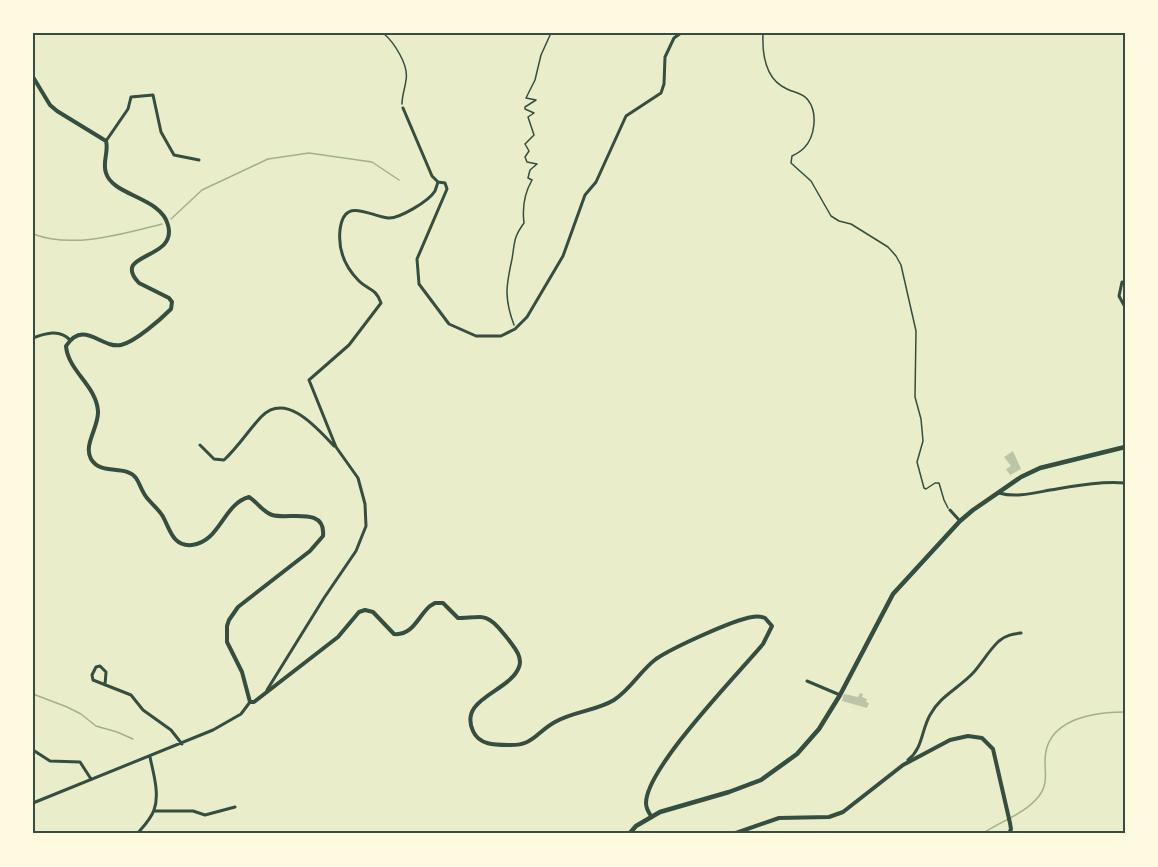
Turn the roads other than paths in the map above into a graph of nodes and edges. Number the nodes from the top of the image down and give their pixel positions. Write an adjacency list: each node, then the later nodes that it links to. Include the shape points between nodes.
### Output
1 (681, 33): 6 (street, via 674,38 665,57 661,93 626,116 596,182 585,195 563,256 527,317 501,336 476,336 449,324 419,284 417,259 447,189 445,183)
2 (33, 77): 4 (street, via 50,105)
3 (403, 108): 6 (street)
4 (106, 141): 5 (street, via 131,98 153,95 161,132 174,155); 10 (street, via 108,177 156,209 169,226 164,245 138,258 133,273 139,283 166,295 172,306 140,335 120,345 84,335)
5 (199, 160)
6 (438, 182): 12 (street, via 429,197 399,217 387,218 361,209 351,211 341,223 343,258 381,303 349,345 309,380)
7 (1122, 282): 8 (street, via 1119,296)
8 (1125, 307)
9 (33, 338): 10 (street, via 58,333)
10 (70, 340): 23 (street, via 67,353 90,389 98,410 88,448 93,462 135,477 176,541 192,545 204,541 234,504 249,497 267,513 299,515 317,519 322,525 323,536 310,551 238,607 229,620 227,642 242,672)
11 (200, 445): 12 (street, via 214,459 224,460 262,416 285,407 299,414)
12 (336, 447): 21 (street, via 362,487 365,532)
13 (1125, 447): 15 (main road, via 1040,468)
14 (1125, 483): 15 (street, via 1085,484 1021,495)
15 (997, 492): 17 (main road)
16 (950, 510): 17 (street)
17 (960, 522): 22 (main road, via 893,594)
18 (1021, 633): 27 (street, via 1000,640 971,675 938,702 915,755)
19 (807, 681): 22 (street)
20 (105, 685): 20 (street, via 93,680 92,675 100,666 106,672); 24 (street, via 131,695)
21 (267, 690): 23 (street); 32 (street, via 338,637 359,612 374,612 394,634 400,635 407,633 430,606 443,603 458,618 481,617 492,622 518,653 518,670 473,708 471,721 477,738 483,742 519,745 531,742 541,730 568,715 615,699 649,665 672,650 749,617 765,618 772,626 763,644 662,764 647,798)
22 (840, 695): 32 (main road, via 819,729 797,754 761,780)
23 (250, 702): 24 (street, via 241,714)
24 (182, 744): 26 (street)
25 (33, 750): 28 (street, via 50,761 80,762)
26 (150, 756): 28 (street); 31 (street)
27 (903, 765): 35 (street, via 843,812 829,818 779,818); 36 (street, via 950,740 982,738 993,749)
28 (91, 779): 29 (street)
29 (33, 803)
30 (235, 807): 31 (street, via 205,815 193,811)
31 (154, 811): 33 (street)
32 (651, 816): 34 (main road)
33 (137, 834)
34 (629, 834)
35 (734, 834)
36 (1009, 834)

